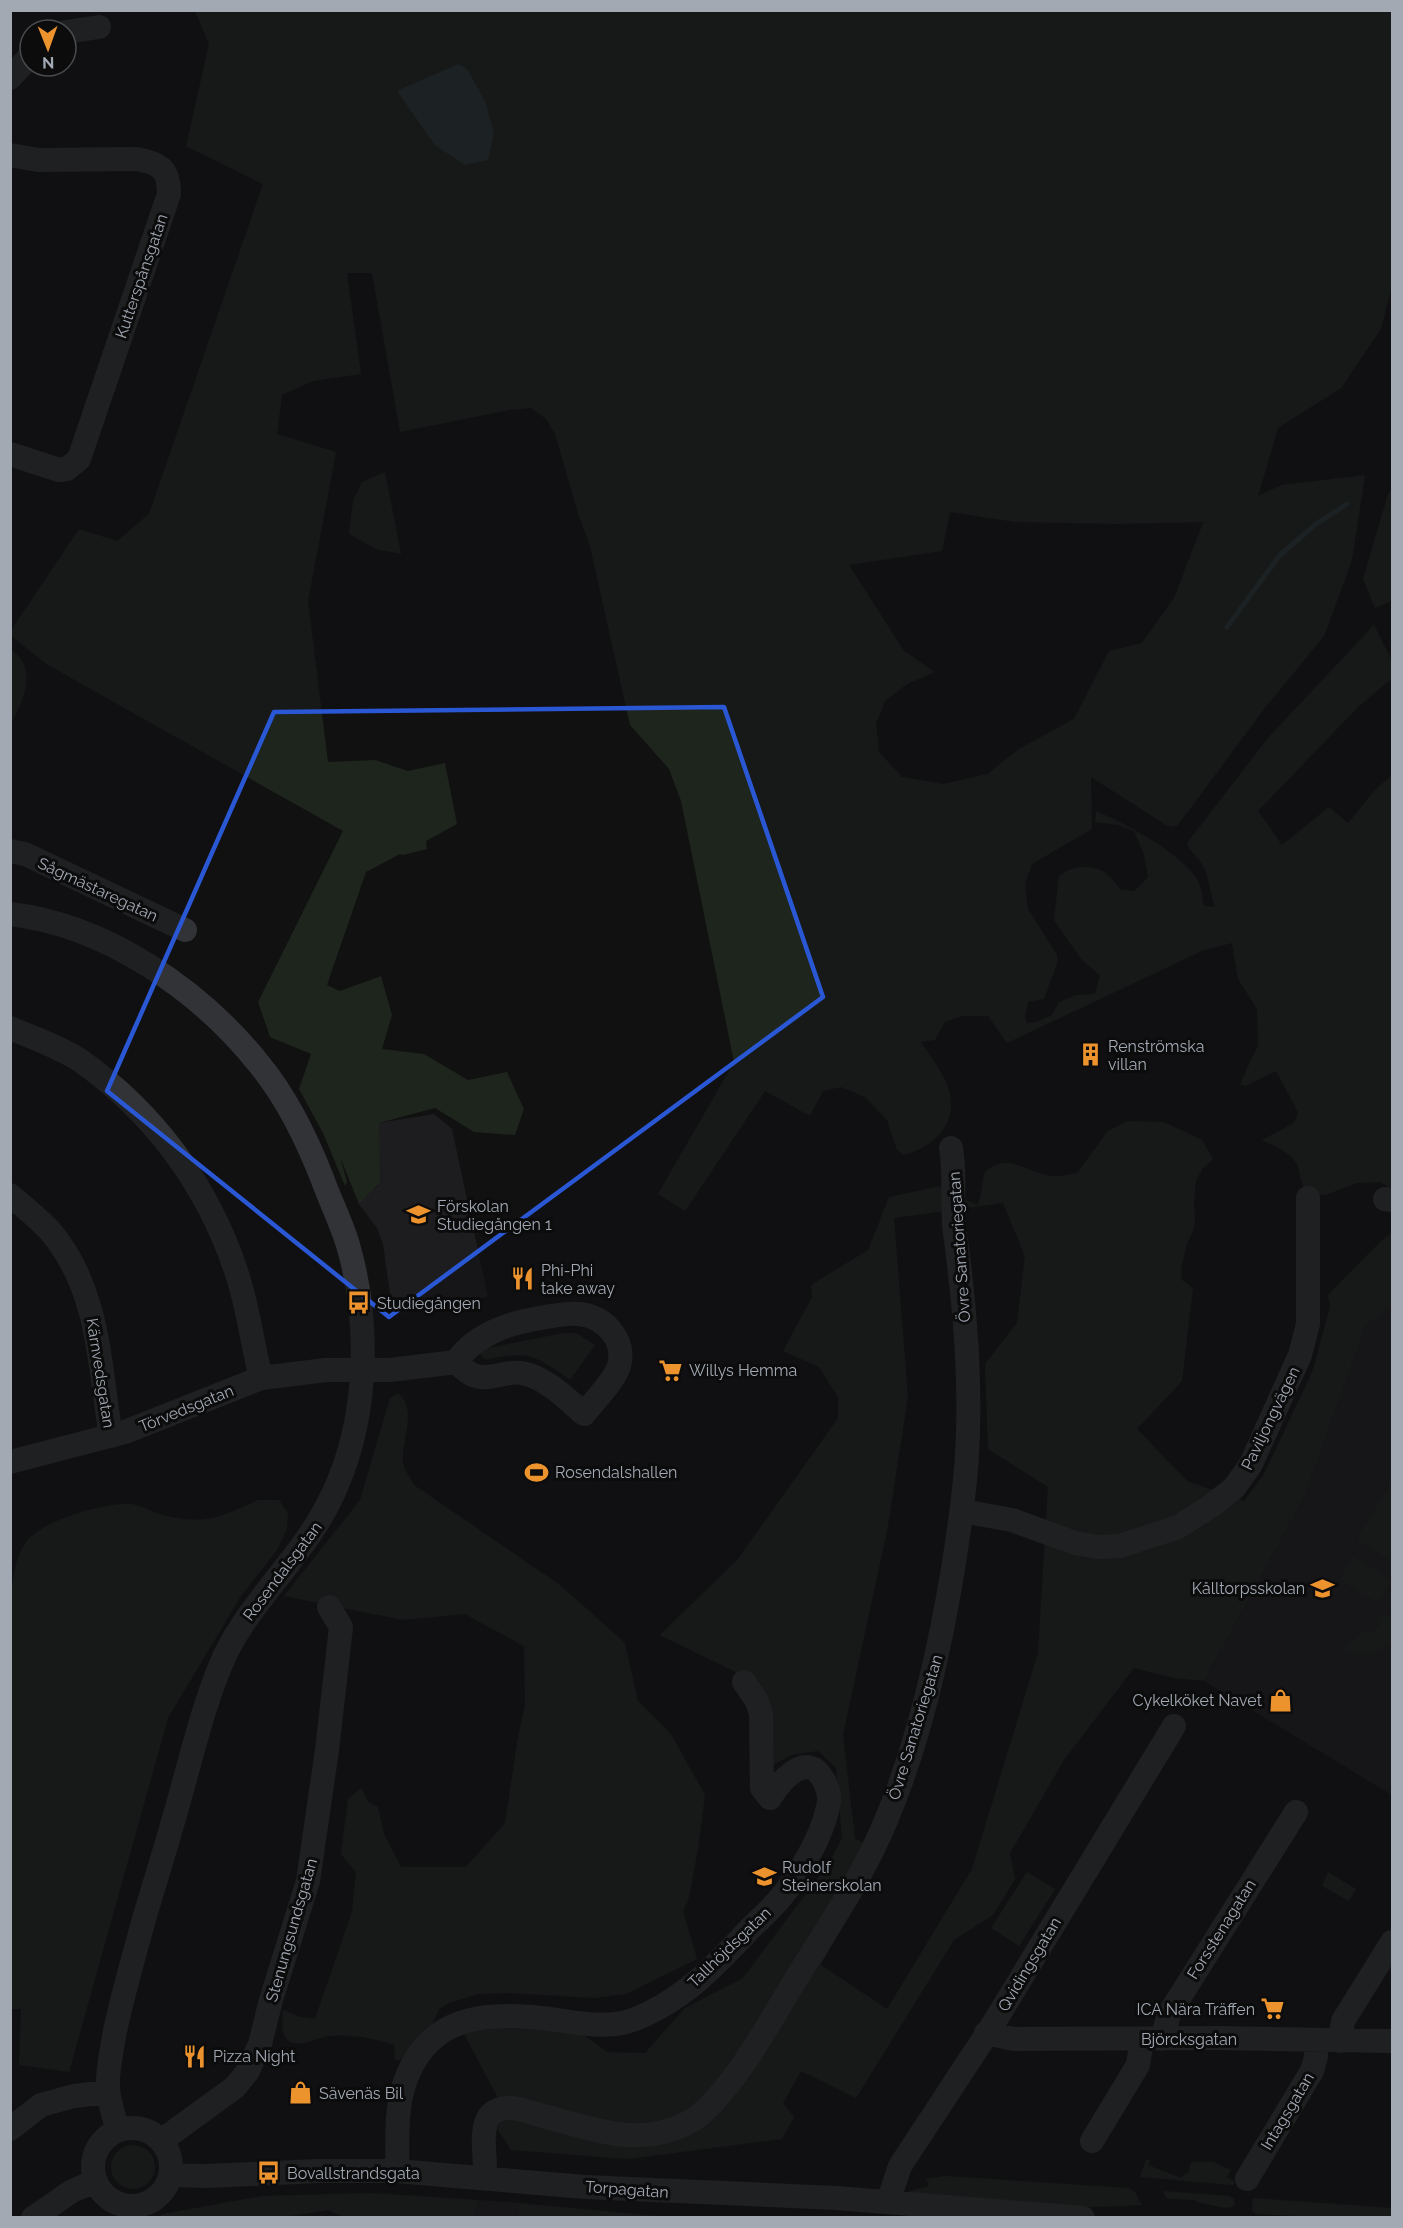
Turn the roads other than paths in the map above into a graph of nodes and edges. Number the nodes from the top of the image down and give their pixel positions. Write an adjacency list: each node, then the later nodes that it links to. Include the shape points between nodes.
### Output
1 (99, 27): 2 (street)
2 (78, 30)
3 (10, 155): 4 (street, Kutterspånsgatan, via 38,160 148,161 163,168 169,183 169,194 79,459 59,470)
4 (10, 454)
5 (10, 851): 7 (street, Sågmästaregatan, via 25,854)
6 (10, 914): 13 (street, Rosendalsgatan, via 62,925 148,966 226,1025 264,1070 301,1129 348,1245 361,1317)
7 (185, 930)
8 (10, 1028): 14 (street, via 58,1048 117,1090 158,1130 191,1174 218,1222 234,1264)
9 (951, 1148): 17 (street, Övre Sanatoriegatan, via 968,1380)
10 (10, 1195): 15 (street, Kärnvedsgatan, via 51,1232 88,1298 98,1339)
11 (1308, 1198): 17 (street, Paviljongvägen, via 1308,1324 1300,1355 1251,1464 1234,1488 1178,1527 1120,1546 1075,1543 1012,1520)
12 (456, 1362): 12 (street, via 465,1348 499,1329 565,1315 587,1316 602,1323 614,1333 620,1351 613,1378 584,1414 532,1376 511,1372 472,1376); 13 (street)
13 (363, 1369): 14 (street, Törvedsgatan); 28 (street, Rosendalsgatan, via 341,1479 313,1531 239,1627 211,1691 128,1979 111,2052)
14 (261, 1378): 15 (street, Törvedsgatan)
15 (111, 1436): 16 (street, Törvedsgatan)
16 (10, 1462)
17 (962, 1511): 35 (street, Övre Sanatoriegatan, via 937,1655 909,1758 887,1819 832,1921 724,2092 698,2117 650,2136 602,2132 513,2108 498,2110 489,2116 486,2128)
18 (329, 1607): 31 (street, Stenungsundsgatan, via 341,1627 315,1845 260,2044 244,2078 235,2087)
19 (744, 1682): 33 (street, Tallhöjdsgatan, via 761,1714 765,1794 770,1798 788,1774 801,1768 816,1771 829,1792 822,1826 788,1889 695,1983 636,2018 608,2024 512,2015 482,2017 453,2024 439,2033 417,2057 403,2087)
20 (1174, 1726): 23 (street, Qvidingsgatan)
21 (1285, 1816): 24 (street, Forsstenagatan)
22 (1392, 1942): 26 (street, via 1343,2021)
23 (986, 2033): 24 (street, Björcksgatan, via 1014,2039); 38 (street, Qvidingsgatan, via 900,2166)
24 (1152, 2039): 25 (street, Björcksgatan); 32 (street, Forsstenagatan)
25 (1316, 2041): 26 (street, Björcksgatan); 36 (street, Intagsgatan, via 1312,2071)
26 (1340, 2041): 27 (street, Björcksgatan)
27 (1392, 2041)
28 (108, 2092): 29 (street, via 41,2105); 30 (street, Rosendalsgatan)
29 (10, 2129)
30 (118, 2130): 31 (street, via 141,2129); 37 (street, via 104,2140 96,2153)
31 (161, 2141): 34 (street, via 170,2155)
32 (1092, 2141)
33 (397, 2171): 34 (street, Torpagatan); 35 (street, Torpagatan)
34 (171, 2175): 37 (street, via 158,2197 134,2206 110,2199)
35 (485, 2177): 38 (street, Torpagatan, via 596,2188)
36 (1247, 2179)
37 (96, 2181): 39 (street, via 72,2191)
38 (888, 2202): 40 (street, Torpagatan)
39 (33, 2217)
40 (1083, 2217)

